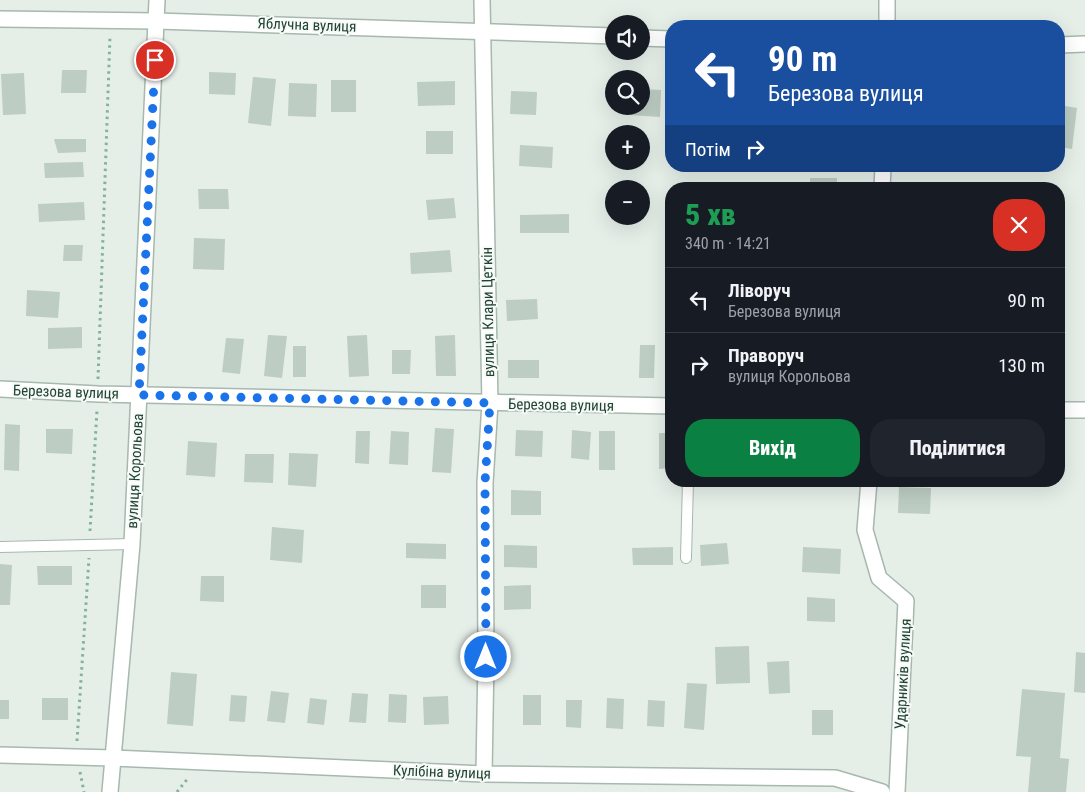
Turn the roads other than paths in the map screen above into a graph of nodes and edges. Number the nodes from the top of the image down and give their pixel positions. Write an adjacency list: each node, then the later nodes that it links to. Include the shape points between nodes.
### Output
1 (157, 0): 6 (street, вулиця Корольова)
2 (482, 0): 7 (street, вулиця Клари Цеткін)
3 (887, 0): 5 (street)
4 (0, 19): 6 (street, Яблучна вулиця)
5 (887, 20)
6 (157, 21): 7 (street, Яблучна вулиця); 14 (street, вулиця Корольова)
7 (481, 30): 8 (street, Яблучна вулиця); 15 (street, вулиця Клари Цеткін)
8 (605, 36)
9 (650, 38): 10 (street)
10 (665, 39)
11 (1085, 44): 12 (street)
12 (1065, 45)
13 (0, 389): 14 (street, Березова вулиця)
14 (139, 395): 15 (street, Березова вулиця); 21 (street, вулиця Корольова)
15 (490, 403): 16 (street, Березова вулиця); 26 (street, вулиця Клари Цеткін, via 485,483)
16 (665, 406)
17 (1065, 410): 18 (street)
18 (1085, 410)
19 (688, 487): 23 (lane)
20 (869, 487): 29 (street, Ударників вулиця, via 865,530 879,578 906,602)
21 (132, 544): 22 (lane); 25 (street, вулиця Корольова)
22 (0, 547)
23 (686, 558)
24 (0, 755): 25 (street, Кулібіна вулиця)
25 (113, 758): 26 (street, Кулібіна вулиця); 27 (street, вулиця Корольова)
26 (484, 774): 28 (street, Кулібіна вулиця, via 835,778)
27 (110, 792)
28 (882, 792)
29 (897, 792)

